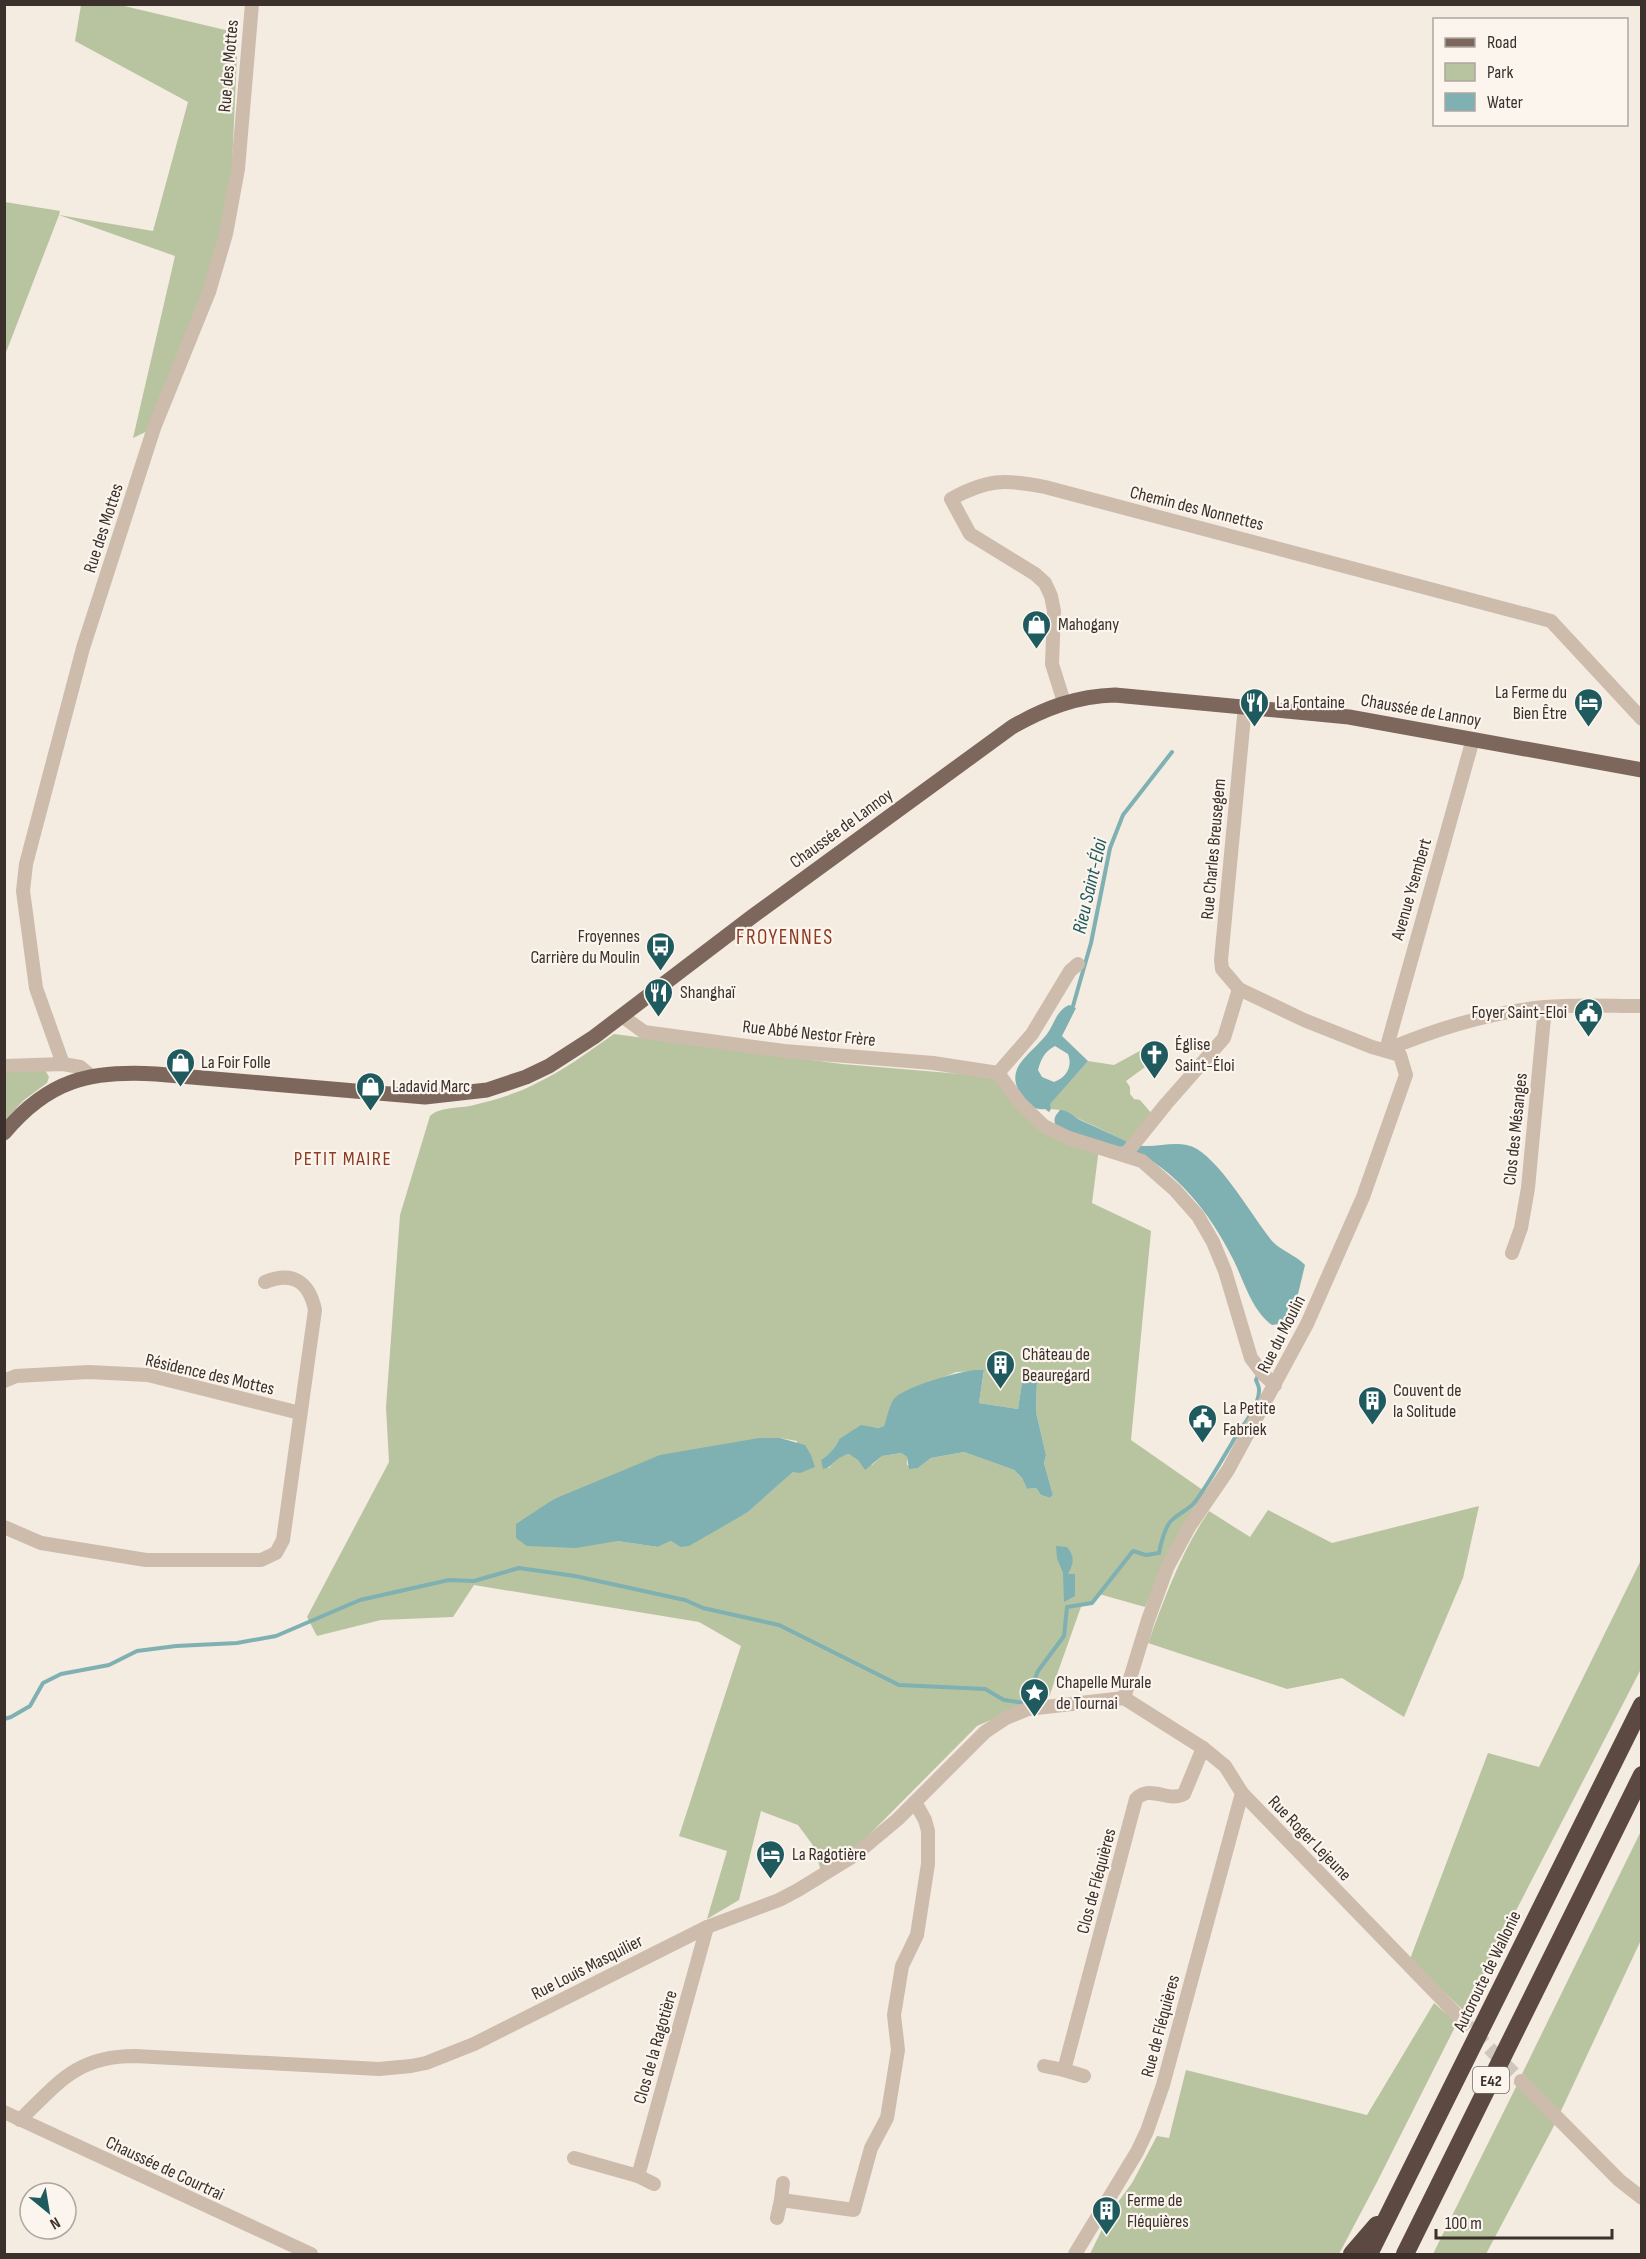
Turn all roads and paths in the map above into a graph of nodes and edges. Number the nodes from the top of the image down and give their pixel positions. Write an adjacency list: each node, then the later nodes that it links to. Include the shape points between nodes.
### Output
1 (252, 4): 13 (street, Rue des Mottes, via 238,170 226,234 209,292 154,428 83,648 26,864 23,891 36,988)
2 (1064, 702): 3 (main road, Chaussée de Lannoy, via 1115,695); 4 (street, Chemin des Nonnettes, via 1052,664 1051,596 1035,574 970,534 951,499 972,488 997,482 1045,488 1551,621); 11 (main road, Chaussée de Lannoy, via 1012,727)
3 (1245, 706): 5 (main road, Chaussée de Lannoy, via 1349,717); 8 (street, Rue Charles Breusegem, via 1221,960 1222,969)
4 (1641, 719)
5 (1473, 739): 6 (main road, Chaussée de Lannoy); 12 (street, Avenue Ysembert)
6 (1641, 770)
7 (1078, 964): 15 (street, via 1032,1034)
8 (1239, 988): 12 (street, via 1304,1020); 18 (street, via 1224,1038)
9 (1641, 1006): 10 (street)
10 (1545, 1007): 12 (street, via 1490,1016 1421,1035); 19 (street, Clos des Mésanges, via 1528,1188)
11 (622, 1016): 15 (street, Rue Abbé Nestor Frère, via 644,1032); 16 (main road, Chaussée de Lannoy, via 570,1054 526,1077 487,1090 446,1096 398,1097 137,1073)
12 (1386, 1050): 22 (street, Rue du Moulin, via 1400,1055 1406,1075 1363,1197 1324,1288)
13 (63, 1064): 14 (street); 16 (street, via 80,1067)
14 (4, 1066)
15 (998, 1073): 18 (street, via 1020,1103 1044,1126 1069,1138)
16 (92, 1077): 17 (main road, Chaussée de Lannoy, via 43,1095)
17 (4, 1132)
18 (1129, 1148): 22 (street, via 1198,1216 1225,1271 1251,1358)
19 (1512, 1253)
20 (265, 1282): 23 (street, via 278,1277 294,1279 312,1294 315,1310)
21 (4, 1381): 23 (street, Résidence des Mottes, via 16,1376 89,1372 148,1375)
22 (1275, 1385): 25 (street, Rue du Moulin, via 1228,1470 1175,1550)
23 (300, 1413): 24 (street, via 282,1540 276,1553 261,1560 147,1560 41,1543)
24 (4, 1527)
25 (1124, 1698): 27 (street, Rue Roger Lejeune); 30 (street, Rue Louis Masquilier, via 1028,1709 1006,1718 985,1732)
26 (1641, 1706): 45 (highway, Autoroute de Wallonie / E42)
27 (1203, 1748): 29 (street, Rue Roger Lejeune, via 1225,1766); 34 (street, Clos de Fléquières, via 1184,1794 1179,1797 1148,1792 1136,1799)
28 (1641, 1776): 51 (highway, E42)
29 (1242, 1792): 32 (street, Rue Roger Lejeune); 48 (street, Rue de Fléquières, via 1147,2131)
30 (915, 1802): 31 (street, Rue Louis Masquilier, via 855,1855 818,1879 779,1900); 44 (street, via 925,1820 930,1853 917,1935 902,1966 894,2015 898,2050 886,2118 871,2148 854,2210)
31 (707, 1927): 38 (street, Rue Louis Masquilier, via 503,2030 426,2063 379,2069 110,2057 68,2074); 40 (street, Clos de la Ragotière)
32 (1460, 2018)
33 (1044, 2066): 34 (street)
34 (1065, 2070): 35 (street)
35 (1084, 2076)
36 (1521, 2081): 43 (street)
37 (4, 2112): 38 (street, Chaussée de Courtrai)
38 (20, 2120): 47 (street, Chaussée de Courtrai)
39 (574, 2158): 40 (street)
40 (638, 2176): 42 (street)
41 (783, 2183): 44 (street)
42 (654, 2184)
43 (1641, 2198)
44 (781, 2200): 46 (street)
45 (1392, 2208): 49 (highway); 50 (highway, Autoroute de Wallonie / E42)
46 (777, 2218)
47 (311, 2254)
48 (1075, 2254)
49 (1352, 2254)
50 (1369, 2254)
51 (1405, 2254)

